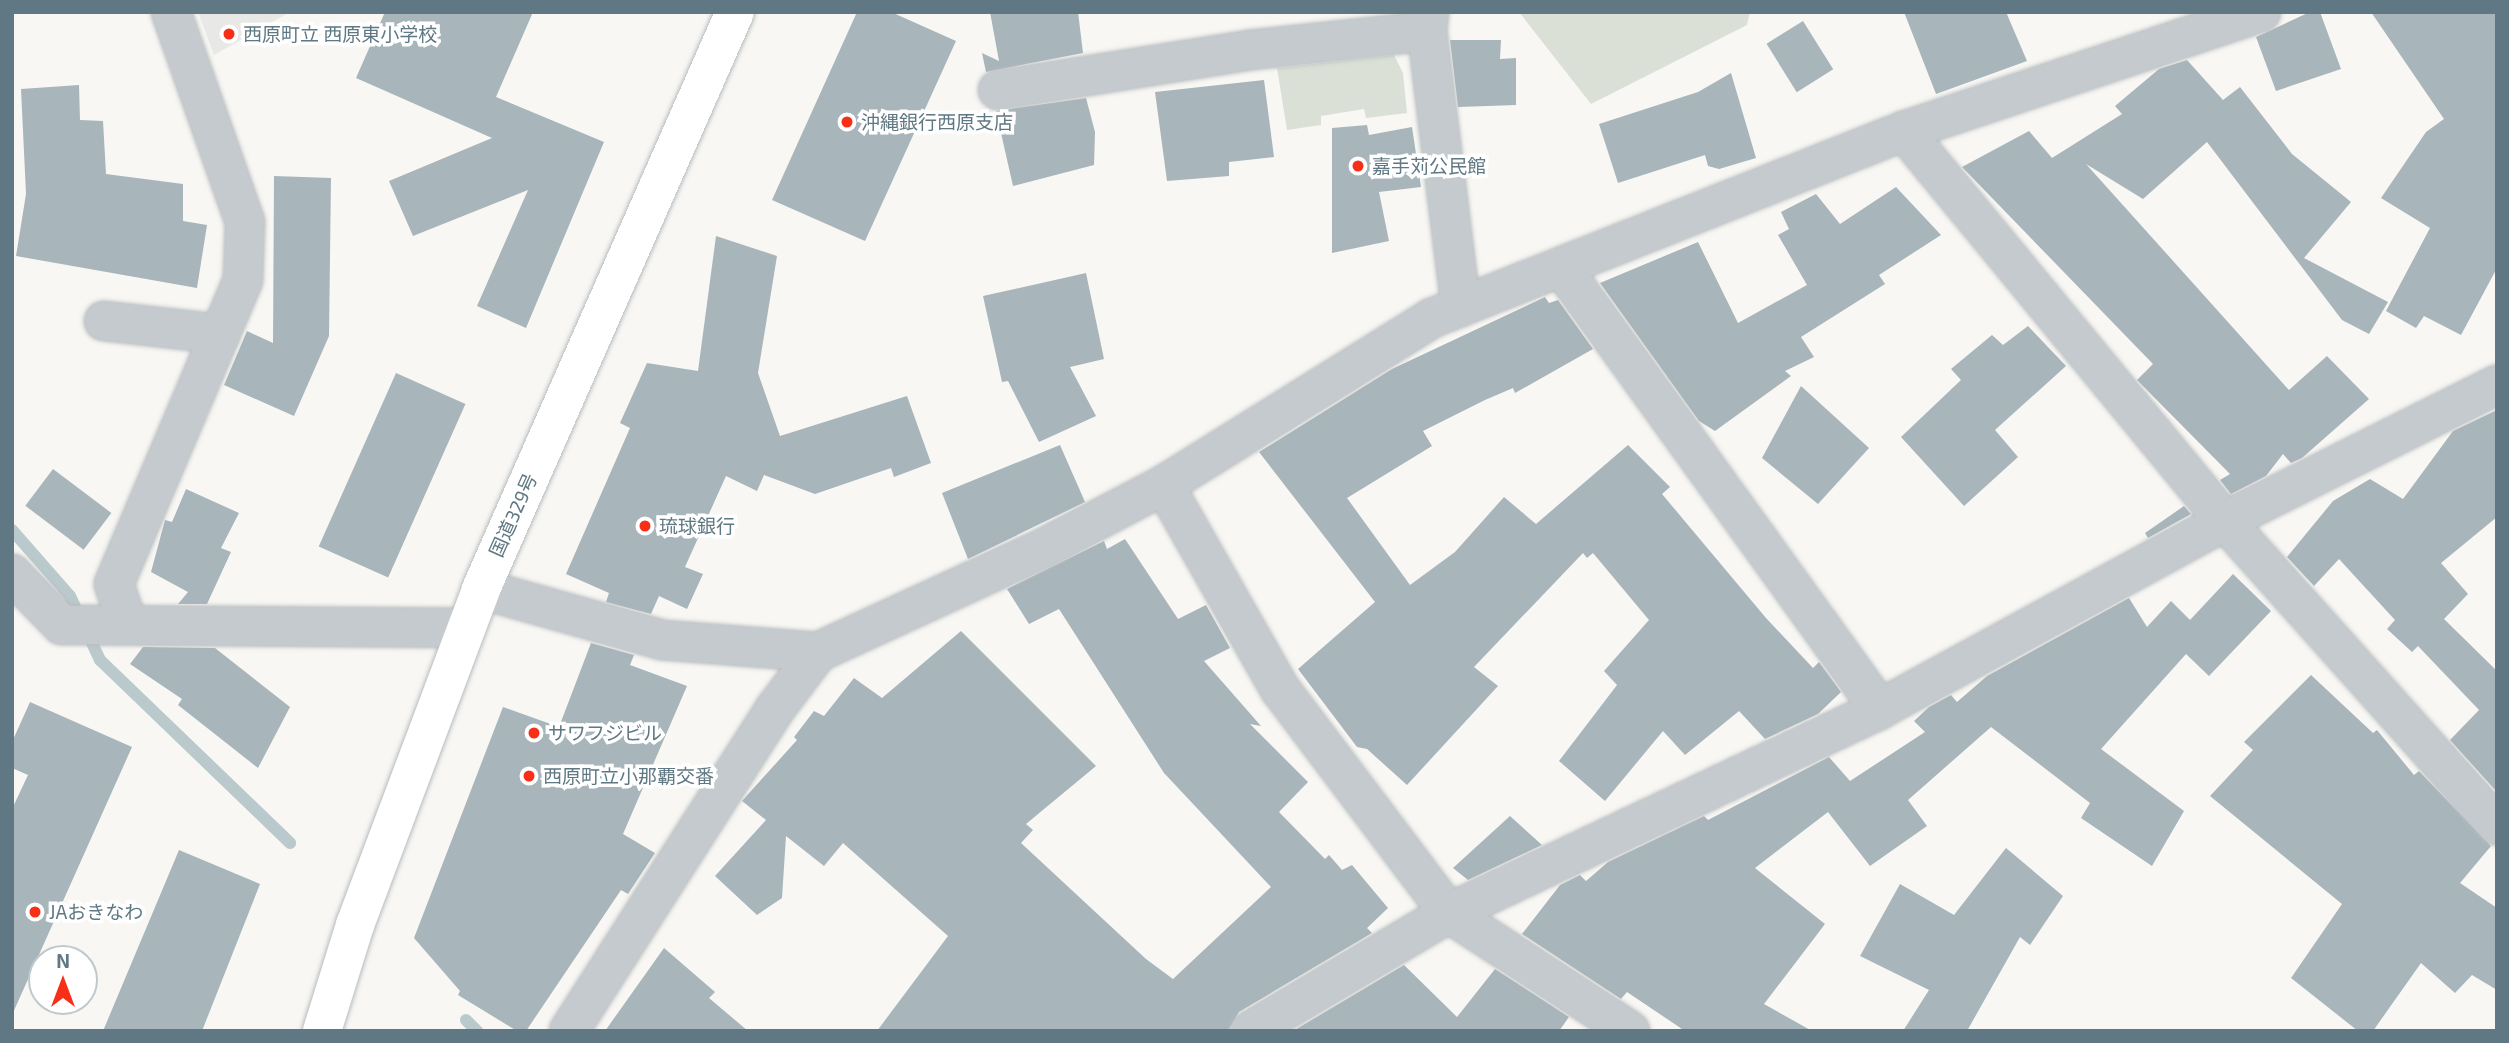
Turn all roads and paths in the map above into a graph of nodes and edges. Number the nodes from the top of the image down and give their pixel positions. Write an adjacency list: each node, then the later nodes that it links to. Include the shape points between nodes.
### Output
1 (171, 12): 10 (street, via 245,222 243,279)
2 (735, 12): 15 (highway, 国道329号)
3 (2261, 12): 6 (street)
4 (1428, 22): 5 (street); 8 (street)
5 (999, 90)
6 (1904, 131): 7 (street); 13 (street)
7 (1562, 268): 8 (street); 19 (street)
8 (1461, 307): 12 (street, via 1432,318)
9 (104, 321): 10 (street)
10 (220, 334): 16 (street, via 114,584)
11 (2497, 385): 13 (street)
12 (1164, 485): 18 (street, via 1044,548); 21 (street, via 1280,689)
13 (2225, 521): 19 (street); 20 (street)
14 (12, 574): 16 (street, via 62,625)
15 (481, 589): 17 (highway, 国道329号); 18 (street, via 662,640)
16 (121, 625): 17 (street)
17 (466, 628): 22 (highway, 国道329号, via 355,925)
18 (818, 652): 23 (street, via 775,709)
19 (1880, 709): 21 (street)
20 (2497, 825)
21 (1450, 912): 24 (street); 25 (street)
22 (322, 1031)
23 (569, 1031)
24 (1250, 1031)
25 (1630, 1031)

